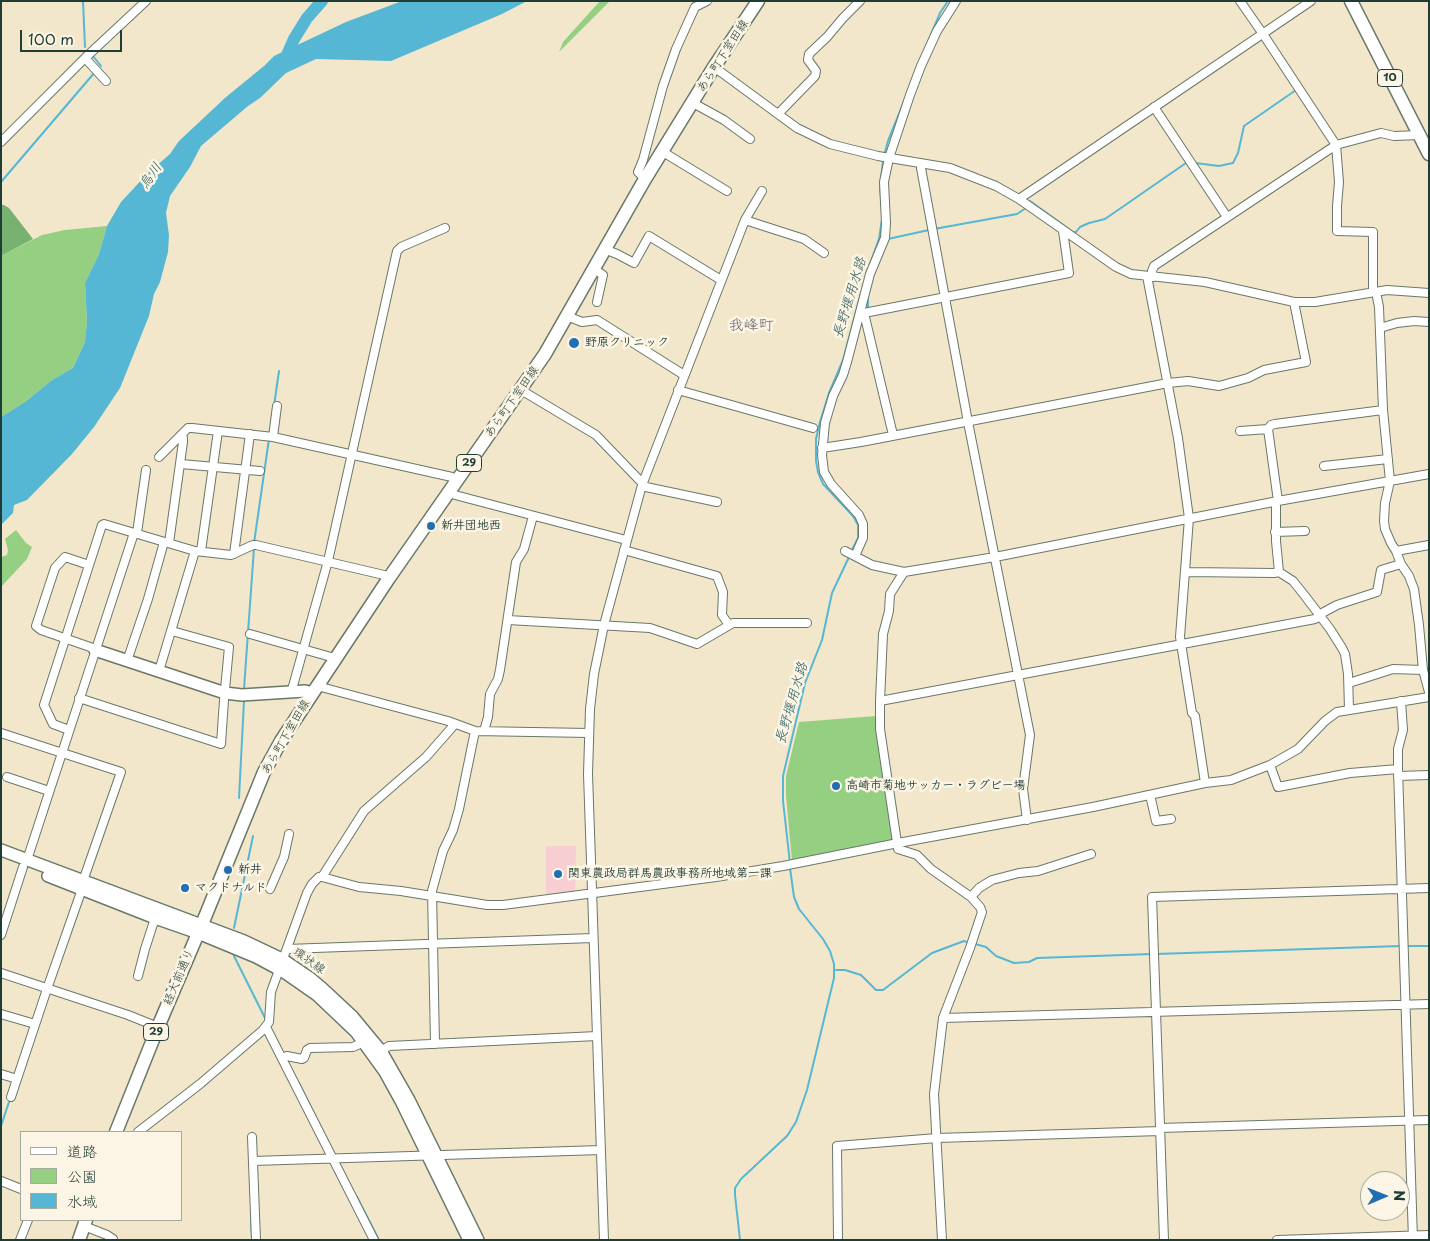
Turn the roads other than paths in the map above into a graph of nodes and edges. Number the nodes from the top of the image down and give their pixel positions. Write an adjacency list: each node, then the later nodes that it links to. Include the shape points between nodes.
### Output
1 (146, 1): 10 (street)
2 (708, 1): 24 (street, via 695,7 676,49 638,172)
3 (758, 1): 11 (main road, あら町下室田線 / 29)
4 (860, 1): 15 (street, via 809,54 808,60 816,73)
5 (956, 1): 22 (street, via 937,31 921,66)
6 (1240, 1): 9 (street)
7 (1311, 1): 9 (street)
8 (1351, 1): 16 (main road, 10)
9 (1263, 34): 14 (street); 19 (street)
10 (85, 58): 12 (street); 18 (street)
11 (714, 67): 13 (main road, あら町下室田線 / 29); 15 (street)
12 (106, 80)
13 (693, 103): 17 (street); 21 (main road, あら町下室田線 / 29)
14 (1154, 107): 27 (street); 28 (street)
15 (778, 114): 22 (street, via 805,133 830,144)
16 (1419, 135): 19 (street, via 1381,134); 20 (main road, 10)
17 (750, 139)
18 (1, 142)
19 (1336, 145): 28 (street); 37 (street, via 1339,182 1337,232 1372,232)
20 (1427, 149)
21 (663, 152): 24 (main road, あら町下室田線 / 29); 25 (street)
22 (889, 158): 23 (street); 42 (street, via 884,182 885,238 870,274)
23 (922, 164): 27 (street, via 959,171); 39 (street)
24 (645, 179): 32 (main road, あら町下室田線 / 29)
25 (728, 191)
26 (762, 191): 29 (street)
27 (1019, 199): 31 (street)
28 (1227, 217): 35 (street, via 1154,266)
29 (746, 220): 33 (street, via 804,239); 36 (street)
30 (445, 228): 62 (street, via 397,251)
31 (1063, 231): 35 (street, via 1116,268); 39 (street, via 1069,273)
32 (604, 250): 34 (main road, あら町下室田線 / 29); 36 (street, via 634,263 649,236)
33 (824, 253)
34 (594, 268): 40 (street, via 603,275); 43 (main road, あら町下室田線 / 29)
35 (1150, 276): 41 (street, via 1205,282); 47 (street)
36 (721, 280): 46 (street)
37 (1375, 292): 38 (street); 41 (street); 45 (street)
38 (1429, 293)
39 (945, 297): 42 (street); 52 (street)
40 (597, 302)
41 (1294, 302): 47 (street, via 1306,362 1264,370 1218,386 1188,381)
42 (862, 312): 59 (street); 61 (street, via 843,376 826,416)
43 (567, 316): 46 (street, via 582,322 596,320); 48 (main road, あら町下室田線 / 29)
44 (1429, 322): 45 (street, via 1397,323)
45 (1380, 328): 51 (street)
46 (684, 375): 49 (street)
47 (1168, 383): 52 (street); 79 (street)
48 (520, 390): 72 (main road, あら町下室田線 / 29); 74 (street, via 596,435)
49 (678, 390): 53 (street); 74 (street)
50 (277, 406): 60 (street)
51 (1383, 410): 54 (street, via 1275,424); 64 (street)
52 (968, 422): 59 (street); 90 (street)
53 (813, 428)
54 (1268, 429): 56 (street); 77 (street)
55 (218, 431): 57 (street); 58 (street, via 188,428); 67 (street)
56 (1240, 431)
57 (250, 434): 60 (street); 69 (street)
58 (181, 435): 63 (street); 65 (street, via 184,442)
59 (894, 435): 61 (street)
60 (273, 437): 62 (street)
61 (822, 448): 94 (street, via 827,479 863,524 863,538 850,554 872,565)
62 (352, 454): 72 (street); 91 (street)
63 (159, 457)
64 (1388, 459): 66 (street); 73 (street)
65 (180, 464): 67 (street); 84 (street)
66 (1324, 466)
67 (213, 467): 69 (street); 87 (street)
68 (146, 470): 82 (street)
69 (245, 470): 70 (street); 89 (street)
70 (260, 471)
71 (1429, 474): 73 (street)
72 (457, 480): 75 (main road, あら町下室田線 / 29)
73 (1390, 481): 77 (street); 88 (street, via 1384,520)
74 (642, 485): 76 (street); 83 (street)
75 (450, 491): 78 (street); 97 (main road, あら町下室田線 / 29)
76 (717, 502)
77 (1277, 502): 79 (street); 81 (street)
78 (532, 516): 83 (street); 99 (street, via 524,549 516,562)
79 (1189, 518): 90 (street); 95 (street)
80 (1305, 531): 81 (street)
81 (1276, 532): 96 (street)
82 (135, 533): 84 (street); 93 (street, via 102,525); 108 (street)
83 (626, 540): 86 (street)
84 (167, 542): 87 (street); 110 (street)
85 (1429, 545): 88 (street)
86 (624, 550): 101 (street); 102 (street, via 717,576 723,592 722,615)
87 (198, 551): 89 (street); 103 (street)
88 (1396, 551): 92 (street)
89 (234, 554): 91 (street, via 256,545)
90 (995, 556): 94 (street); 113 (street)
91 (328, 561): 97 (street); 107 (street)
92 (1401, 564): 98 (street, via 1381,570 1378,592 1343,602); 111 (street, via 1414,589)
93 (89, 565): 105 (street); 105 (street, via 65,557 55,568 36,626)
94 (904, 572): 121 (street, via 890,594 883,634)
95 (1186, 572): 96 (street); 106 (street)
96 (1280, 572): 98 (street)
97 (389, 578): 109 (main road, あら町下室田線 / 29)
98 (1320, 616): 106 (street); 114 (street, via 1342,648)
99 (508, 620): 101 (street); 126 (street, via 500,670 490,694)
100 (807, 624): 102 (street, via 738,622)
101 (604, 625): 102 (street, via 650,628 697,644); 129 (street, via 594,674)
102 (729, 625)
103 (172, 631): 112 (street); 118 (street, via 229,647)
104 (250, 634): 107 (street)
105 (66, 639): 108 (street); 125 (street, via 44,705 52,724)
106 (1181, 644): 113 (street); 135 (street)
107 (304, 649): 109 (street); 116 (street)
108 (95, 650): 110 (street); 120 (street)
109 (335, 659): 115 (main road, あら町下室田線 / 29)
110 (127, 661): 112 (street)
111 (1423, 670): 114 (street, via 1393,669); 117 (street)
112 (159, 671): 118 (street)
113 (1018, 675): 121 (street); 139 (street, via 1030,735 1023,789)
114 (1349, 683): 123 (street)
115 (315, 689): 116 (street); 124 (street); 156 (main road, あら町下室田線 / 29, via 264,772)
116 (292, 692): 118 (street)
117 (1429, 692)
118 (225, 693): 120 (street, via 221,744)
119 (1429, 697): 122 (street)
120 (79, 698): 125 (street)
121 (880, 701): 141 (street, via 880,729)
122 (1401, 701): 123 (street); 132 (street, via 1404,730 1398,748)
123 (1349, 709): 131 (street, via 1337,712 1298,749)
124 (455, 724): 127 (street); 146 (street, via 426,757 364,811)
125 (69, 730): 130 (street)
126 (484, 730): 127 (street); 129 (street)
127 (475, 731): 152 (street, via 459,809)
128 (1, 733): 130 (street)
129 (589, 733): 151 (street)
130 (62, 752): 136 (street); 147 (street, via 121,772)
131 (1270, 765): 132 (street, via 1278,788 1350,772); 135 (street, via 1231,780)
132 (1398, 773): 133 (street); 149 (street)
133 (1429, 774)
134 (7, 778): 136 (street)
135 (1205, 783): 137 (street)
136 (49, 791): 145 (street)
137 (1150, 795): 138 (street, via 1156,821); 139 (street)
138 (1171, 819)
139 (1027, 820): 141 (street)
140 (289, 834): 150 (street, via 284,857)
141 (898, 843): 151 (street, via 790,865); 153 (street, via 898,849 917,855)
142 (1, 850): 145 (street, 環状線)
143 (1091, 854): 153 (street, via 1038,871 992,880)
144 (1, 858): 145 (street, 環状線)
145 (25, 863): 147 (street, 環状線); 154 (street)
146 (322, 877): 152 (street, via 359,887); 160 (street, via 307,893)
147 (83, 885): 155 (street, 環状線); 156 (street, 環状線); 163 (street)
148 (1429, 888): 149 (street)
149 (1402, 889): 164 (street); 166 (street, via 1152,897)
150 (270, 890)
151 (592, 894): 152 (street, via 503,906); 158 (street)
152 (431, 896): 159 (street)
153 (971, 897): 168 (street, via 980,907 981,917)
154 (4, 914): 157 (street)
155 (155, 918): 156 (street, 環状線); 162 (street)
156 (200, 929): 160 (street, 環状線, via 256,957); 170 (main road, 経大前通り / 29)
157 (1, 935)
158 (593, 938): 159 (street); 172 (street)
159 (433, 944): 160 (street); 174 (street)
160 (283, 959): 171 (street, via 270,992 270,1018); 173 (street, 環状線, via 305,986); 175 (street, 環状線, via 338,1002)
161 (1, 973): 163 (street)
162 (138, 976)
163 (47, 989): 169 (street); 170 (street)
164 (1406, 1004): 165 (street); 166 (street); 181 (street)
165 (1429, 1004)
166 (1156, 1012): 168 (street); 182 (street)
167 (1, 1014): 169 (street)
168 (943, 1018): 186 (street, via 934,1094)
169 (35, 1024): 178 (street)
170 (158, 1027): 183 (main road, 経大前通り / 29)
171 (266, 1027): 176 (street); 184 (street)
172 (597, 1036): 174 (street); 187 (street)
173 (364, 1042): 176 (street, via 352,1047 310,1048 302,1059); 188 (street, 環状線)
174 (435, 1044): 175 (street, via 389,1046)
175 (381, 1051): 188 (street, 環状線, via 410,1100)
176 (282, 1058): 189 (street)
177 (1, 1074): 178 (street)
178 (17, 1079): 179 (street)
179 (11, 1097)
180 (1429, 1120): 181 (street)
181 (1410, 1121): 182 (street); 196 (street)
182 (1160, 1130): 186 (street); 207 (street)
183 (116, 1131)
184 (139, 1131)
185 (252, 1137): 190 (street)
186 (937, 1138): 205 (street, via 837,1146); 206 (street)
187 (601, 1150): 188 (street); 204 (street)
188 (432, 1156): 189 (street); 202 (street, 環状線); 203 (street, 環状線)
189 (333, 1159): 190 (street); 201 (street)
190 (254, 1161): 200 (street)
191 (1, 1181): 192 (street)
192 (20, 1189)
193 (28, 1221): 198 (street)
194 (85, 1223): 197 (street); 199 (main road)
195 (1429, 1235): 196 (street)
196 (1413, 1238): 208 (street)
197 (113, 1239)
198 (20, 1240)
199 (79, 1240)
200 (256, 1240)
201 (374, 1240)
202 (469, 1240)
203 (478, 1240)
204 (604, 1240)
205 (838, 1240)
206 (942, 1240)
207 (1164, 1240)
208 (1277, 1240)

